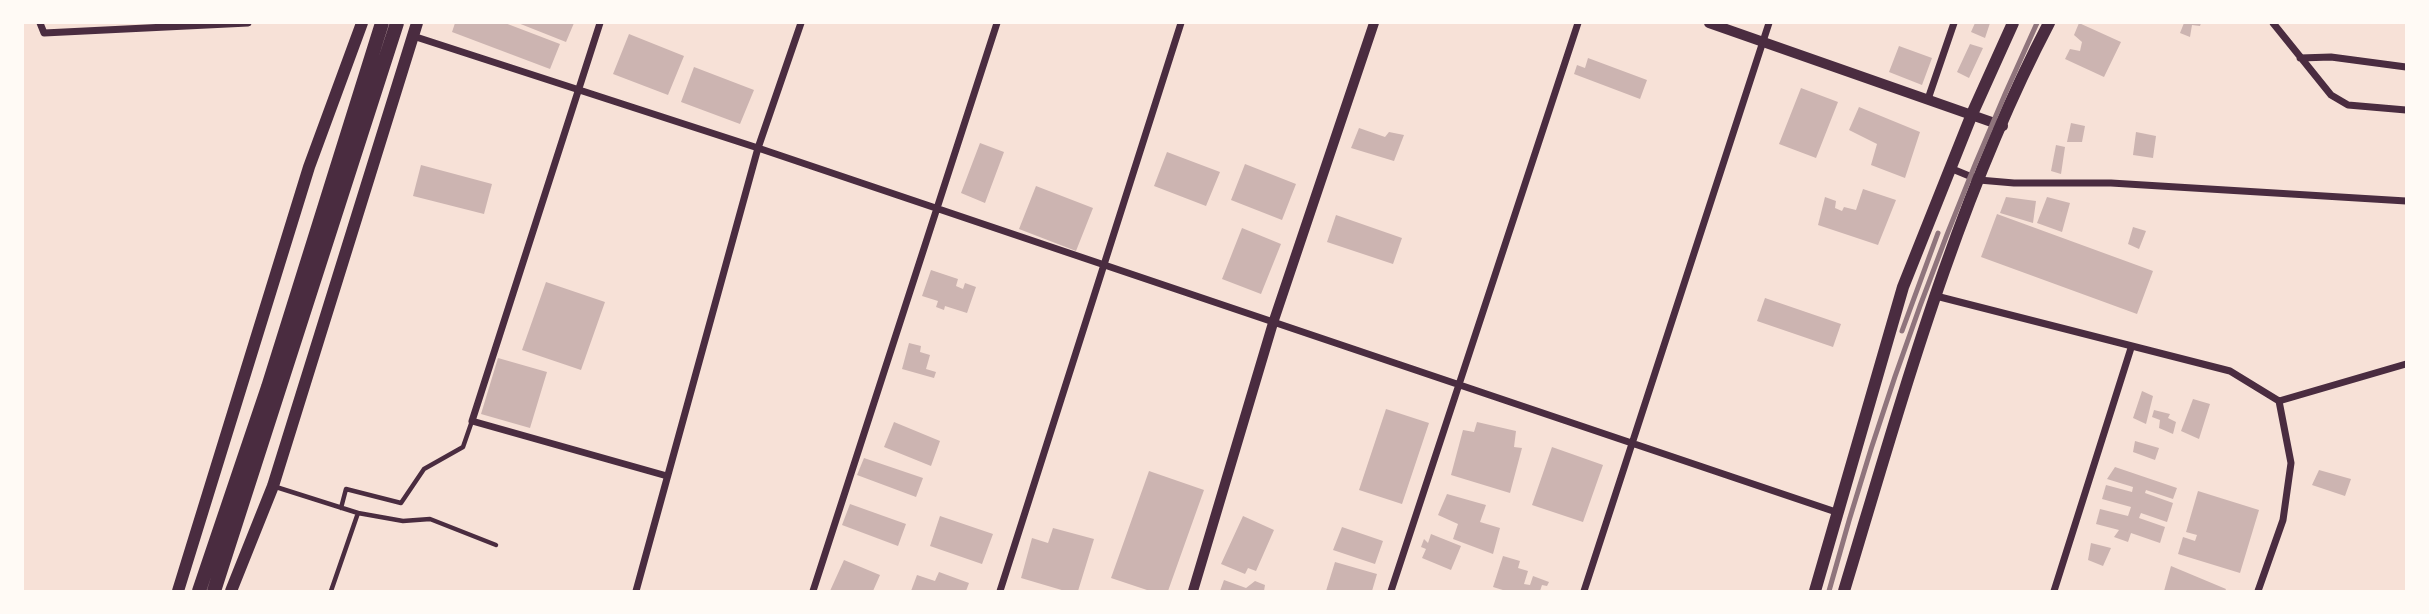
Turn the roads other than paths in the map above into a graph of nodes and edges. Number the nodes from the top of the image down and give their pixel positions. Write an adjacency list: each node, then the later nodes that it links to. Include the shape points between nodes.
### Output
1 (40, 23): 2 (street, via 44,33)
2 (247, 23)
3 (362, 23): 48 (main road, via 309,167)
4 (382, 23): 49 (highway)
5 (397, 23): 50 (highway)
6 (417, 23): 19 (main road)
7 (600, 23): 23 (street)
8 (801, 23): 28 (street)
9 (997, 23): 32 (street)
10 (1181, 23): 33 (street)
11 (1374, 23): 35 (street)
12 (1578, 23): 38 (street)
13 (1709, 23): 20 (street)
14 (1769, 23): 20 (street)
15 (1954, 23): 24 (street)
16 (2013, 23): 26 (main road)
17 (2049, 23): 27 (main road)
18 (2273, 23): 21 (street)
19 (413, 36): 23 (street); 43 (main road)
20 (1763, 40): 24 (street); 41 (street)
21 (2300, 58): 22 (street, via 2331,57); 25 (street, via 2331,95 2348,105)
22 (2406, 67)
23 (578, 89): 28 (street); 40 (street)
24 (1928, 99): 26 (street)
25 (2406, 110)
26 (1972, 114): 27 (street); 29 (main road)
27 (2003, 126): 30 (main road)
28 (758, 148): 32 (street); 42 (street)
29 (1950, 168): 30 (street); 45 (main road, via 1903,287)
30 (1979, 180): 31 (street); 34 (main road)
31 (2406, 201)
32 (937, 209): 33 (street); 54 (street)
33 (1105, 266): 35 (street); 55 (street)
34 (1936, 296): 36 (street); 60 (main road)
35 (1273, 323): 38 (street); 56 (street)
36 (2131, 348): 39 (street, via 2231,371); 61 (street)
37 (2406, 364): 39 (street)
38 (1459, 384): 41 (street); 57 (street)
39 (2279, 401): 62 (street, via 2291,463 2283,520)
40 (472, 421): 42 (street); 44 (lane, via 464,447 424,469 401,503 346,489)
41 (1631, 444): 45 (street); 58 (street)
42 (667, 476): 53 (street)
43 (273, 486): 44 (lane); 51 (main road)
44 (341, 508): 46 (lane)
45 (1836, 512): 59 (main road)
46 (358, 513): 47 (lane, via 403,521 430,519); 52 (lane)
47 (496, 545)
48 (178, 591)
49 (199, 591)
50 (214, 591)
51 (231, 591)
52 (331, 591)
53 (636, 591)
54 (813, 591)
55 (1000, 591)
56 (1193, 591)
57 (1391, 591)
58 (1584, 591)
59 (1815, 591)
60 (1844, 591)
61 (2054, 591)
62 (2258, 591)

